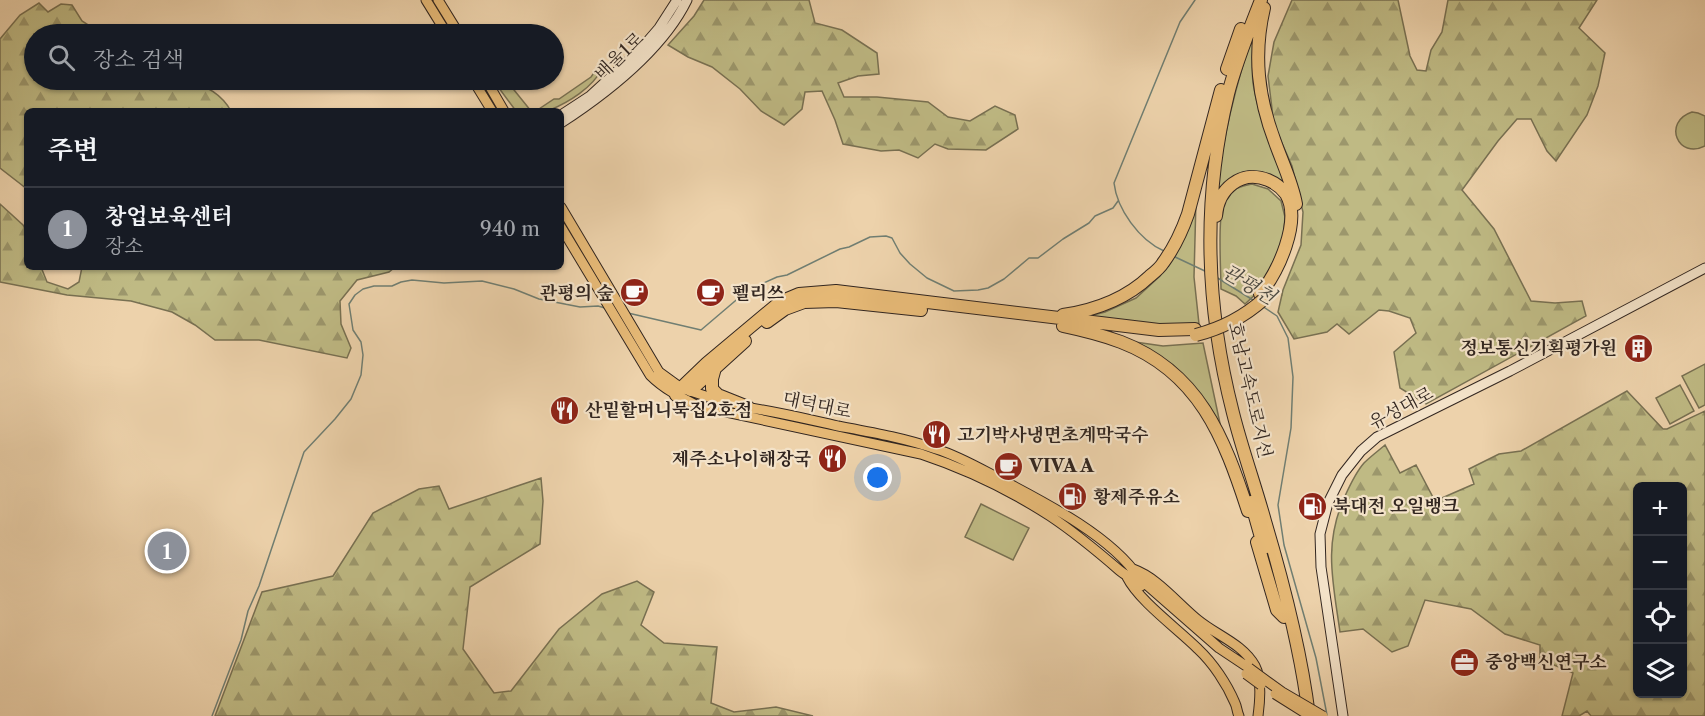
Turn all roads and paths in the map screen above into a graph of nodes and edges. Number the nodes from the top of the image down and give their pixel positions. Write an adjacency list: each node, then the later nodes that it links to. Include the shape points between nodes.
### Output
1 (426, 0): 8 (main road)
2 (438, 0): 9 (main road)
3 (677, 0): 15 (main road, 배울1로, via 640,50 590,96)
4 (687, 0): 16 (main road, 배울1로, via 652,50 593,102)
5 (1252, 0): 12 (highway, 호남고속도로지선)
6 (1261, 0): 19 (highway, 호남고속도로지선, via 1221,124 1211,193)
7 (1266, 0): 21 (highway, via 1259,29 1258,79 1264,111 1295,198 1297,219 1289,258 1280,277)
8 (441, 24)
9 (453, 24)
10 (479, 90): 13 (main road)
11 (492, 90): 14 (main road)
12 (1221, 90): 19 (highway, 호남고속도로지선, via 1204,192); 23 (highway, via 1188,214 1162,265 1134,290 1113,302 1078,313)
13 (490, 108)
14 (504, 108)
15 (564, 113)
16 (564, 121)
17 (564, 212): 27 (main road, 대덕대로, via 659,372)
18 (564, 232): 27 (main road, 대덕대로, via 650,375 660,385)
19 (1210, 261): 21 (highway, via 1217,209 1225,189 1246,177 1276,184 1288,198 1290,226 1278,265); 22 (highway, 호남고속도로지선)
20 (1705, 268): 39 (main road, 유성대로, via 1377,437 1361,450 1328,503 1320,534 1321,567)
21 (1262, 296): 25 (highway, bridge, via 1251,310 1233,322 1216,330)
22 (1212, 297): 30 (highway, 호남고속도로지선, via 1210,345 1218,385); 37 (highway, 호남고속도로지선, via 1232,412 1291,616)
23 (1041, 316): 25 (highway); 27 (highway, via 836,291 799,294 780,302 707,363)
24 (1063, 326): 25 (highway, via 1158,336); 26 (highway, via 836,301 804,302 785,309 765,324); 30 (highway, via 1120,342 1145,354 1177,376 1201,404 1235,470 1277,610)
25 (1196, 332)
26 (716, 368): 27 (highway); 28 (highway, via 712,388 718,395)
27 (682, 392): 28 (main road, 대덕대로); 29 (main road, 대덕대로, via 698,406 952,464 1049,515)
28 (748, 408): 29 (main road, 대덕대로, via 945,452 1065,514 1106,545)
29 (1130, 573): 31 (main road, 대덕대로); 32 (main road, 대덕대로, via 1131,585 1201,651); 33 (main road, 대덕대로, via 1145,573 1199,621 1246,653 1258,671)
30 (1284, 617): 36 (highway, 호남고속도로지선)
31 (1247, 671): 37 (main road, bridge); 38 (main road, bridge)
32 (1236, 704): 33 (main road, via 1250,714); 34 (main road, 대덕대로)
33 (1259, 705): 35 (main road, 대덕대로)
34 (1239, 716)
35 (1258, 716)
36 (1300, 716)
37 (1310, 716)
38 (1323, 716)
39 (1343, 716)

